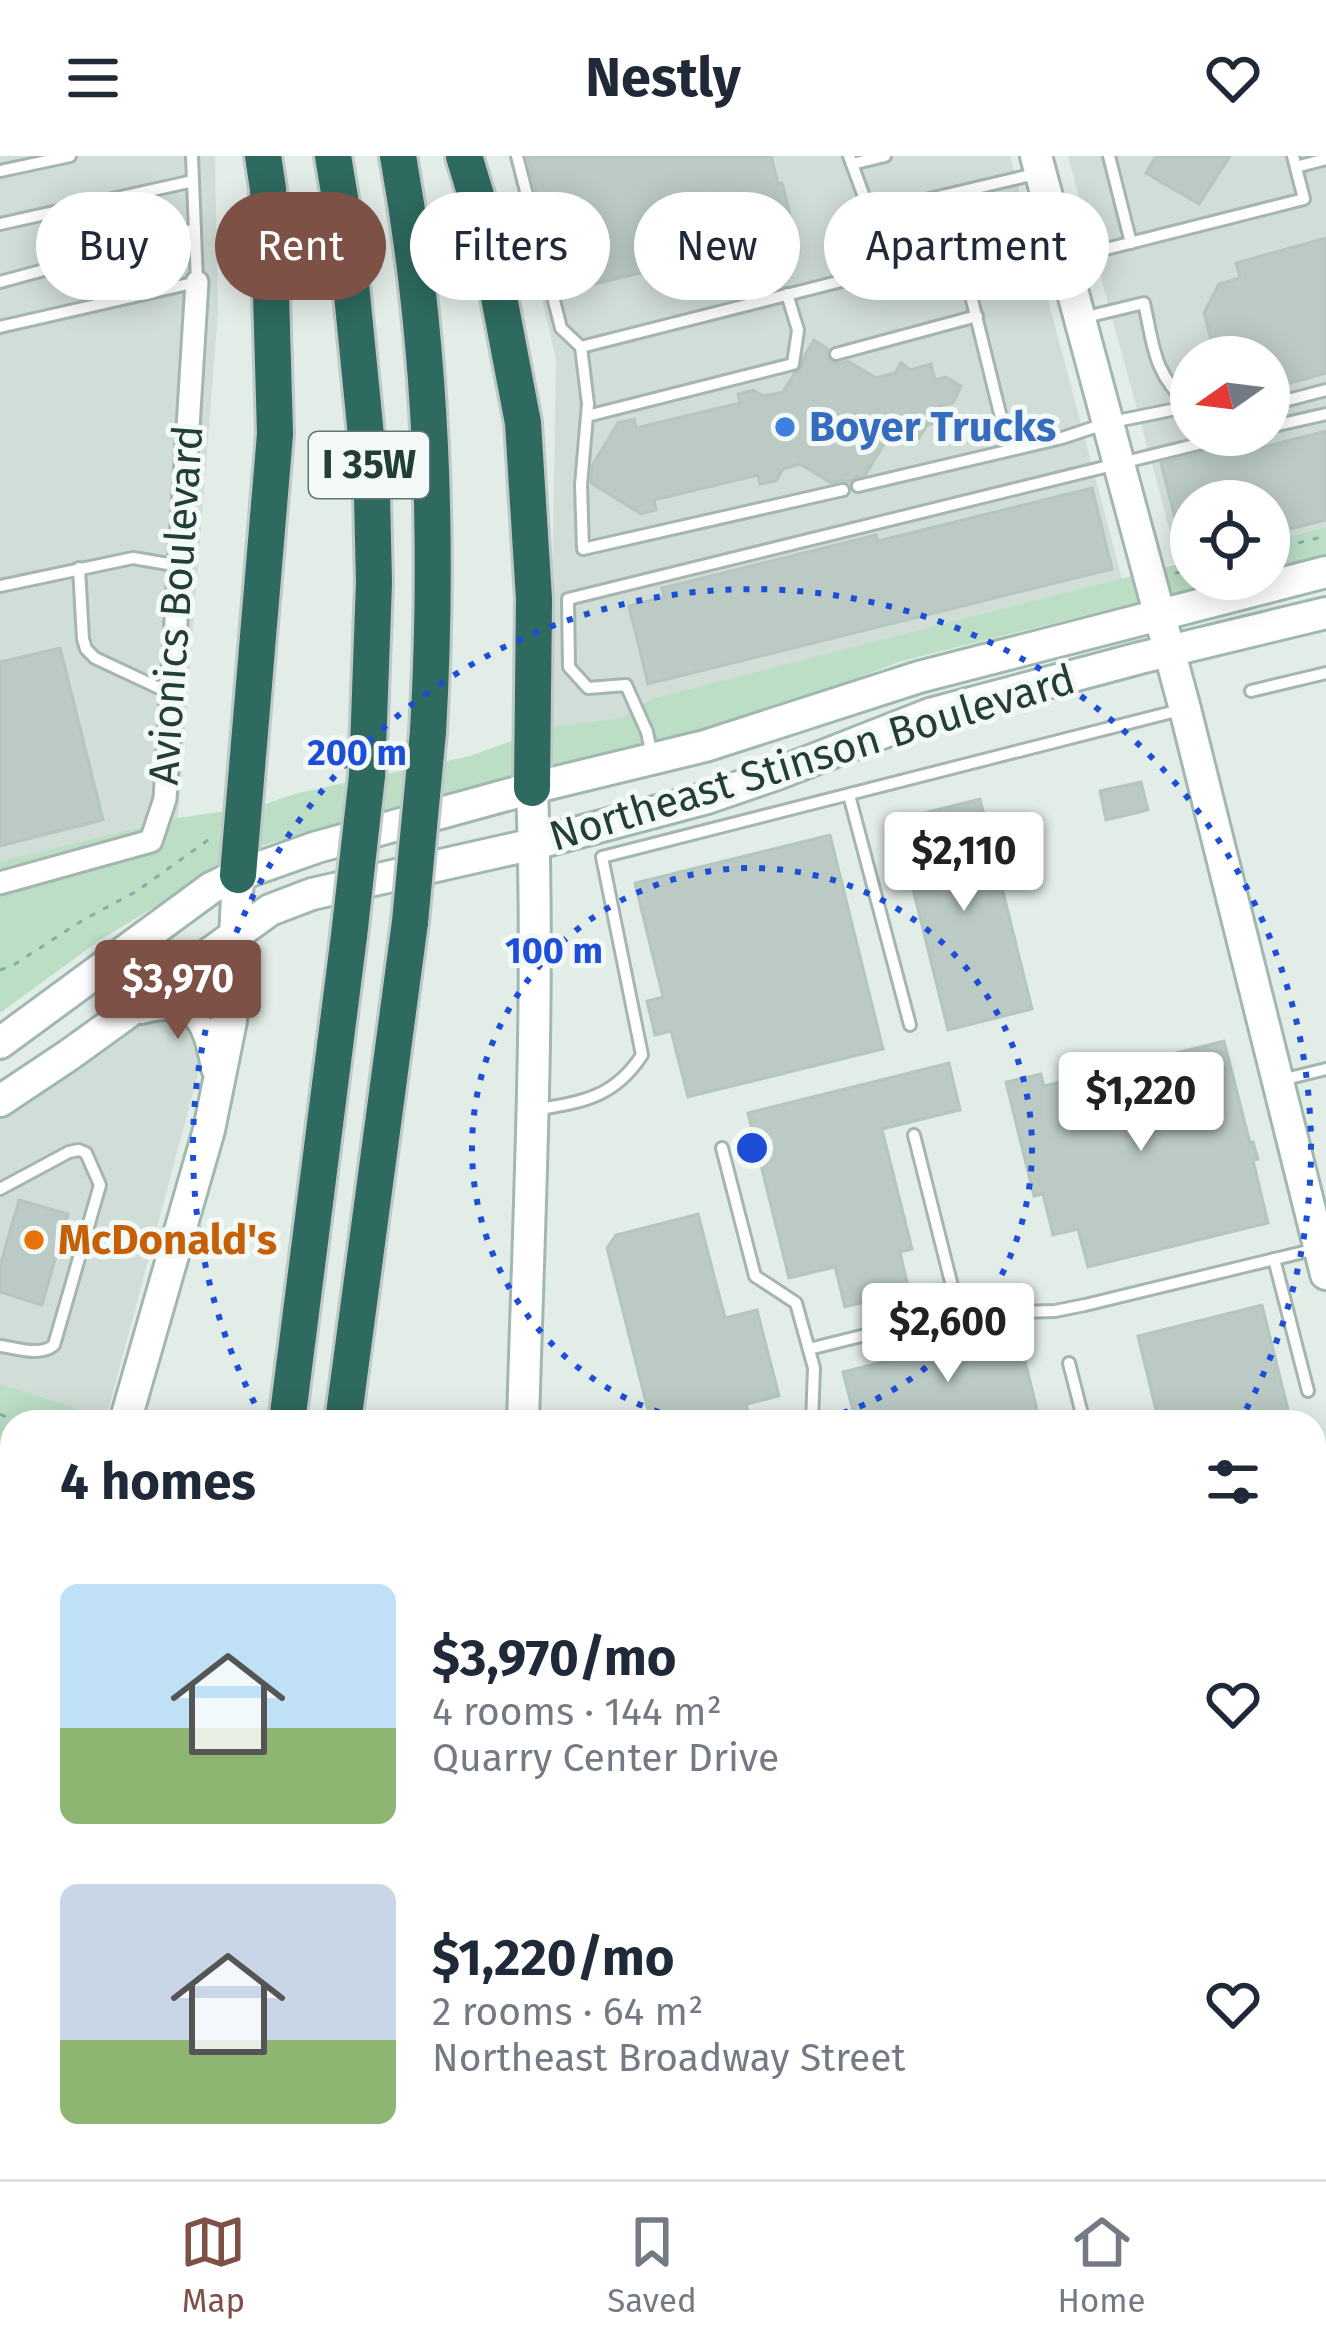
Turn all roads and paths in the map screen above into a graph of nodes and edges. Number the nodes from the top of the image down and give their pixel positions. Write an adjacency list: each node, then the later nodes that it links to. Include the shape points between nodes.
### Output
1 (70, 156): 14 (lane)
2 (192, 156): 15 (lane)
3 (263, 156): 64 (highway, via 275,434)
4 (333, 156): 88 (highway, I 35W, bridge, via 372,496 367,776)
5 (398, 156): 75 (highway, I 35W, bridge, via 423,336 434,568 428,732)
6 (464, 156): 60 (highway, via 523,423 534,599)
7 (518, 156): 31 (lane, via 561,328)
8 (885, 156): 11 (lane)
9 (1109, 156): 20 (lane)
10 (1326, 159): 12 (lane)
11 (850, 160): 16 (lane)
12 (1295, 162): 20 (lane, via 1304,199)
13 (1038, 165): 17 (lane)
14 (0, 171)
15 (193, 181): 18 (lane); 19 (lane)
16 (862, 192)
17 (944, 192)
18 (0, 224)
19 (195, 229): 22 (lane); 23 (lane)
20 (1131, 243): 21 (lane)
21 (1109, 248)
22 (0, 282)
23 (197, 282): 30 (lane); 48 (street, Avionics Boulevard)
24 (764, 300): 31 (lane)
25 (789, 300): 38 (lane, via 796,363)
26 (973, 300): 28 (lane)
27 (1073, 300): 29 (main road)
28 (977, 316): 32 (lane); 41 (lane)
29 (1078, 319): 33 (lane, via 1144,302 1157,366); 40 (main road)
30 (0, 327)
31 (580, 347): 38 (lane)
32 (836, 353)
33 (1170, 387)
34 (1326, 390): 35 (lane)
35 (1290, 399)
36 (1170, 410): 40 (lane)
37 (1326, 414): 39 (lane)
38 (587, 416): 45 (lane, via 583,549)
39 (1290, 422)
40 (1107, 423): 41 (lane); 43 (main road)
41 (1009, 450): 44 (lane)
42 (1170, 450): 43 (lane)
43 (1118, 462): 53 (main road); 59 (lane, via 568,599 569,668 588,688 626,685)
44 (858, 486)
45 (843, 490)
46 (1326, 536): 47 (path)
47 (1290, 545)
48 (179, 566): 49 (lane, via 133,558); 57 (street, Avionics Boulevard)
49 (79, 568): 51 (lane); 57 (lane, via 86,649)
50 (1326, 572): 53 (main road, Northeast Stinson Boulevard)
51 (0, 586)
52 (1326, 614): 54 (main road, Northeast Stinson Boulevard)
53 (1160, 616): 54 (main road); 59 (main road, Northeast Stinson Boulevard, via 919,677)
54 (1170, 652): 58 (main road); 63 (main road, Northeast Stinson Boulevard, via 931,714 707,798)
55 (1326, 673): 56 (lane)
56 (1251, 692)
57 (172, 694): 65 (street, Avionics Boulevard, via 165,799 151,841)
58 (1185, 709): 61 (lane); 73 (main road)
59 (653, 758): 60 (main road, Northeast Stinson Boulevard)
60 (532, 788): 63 (main road); 64 (main road, Northeast Stinson Boulevard)
61 (849, 795): 69 (lane); 76 (lane, via 602,857 642,1055 604,1094)
62 (212, 837): 67 (path)
63 (534, 844): 66 (main road, Northeast Stinson Boulevard, via 312,894); 76 (main road)
64 (238, 875): 66 (main road); 70 (main road, Northeast Stinson Boulevard)
65 (0, 883)
66 (235, 934): 68 (main road, Northeast Stinson Boulevard); 72 (main road)
67 (0, 970)
68 (129, 1011): 72 (main road, via 165,1001 199,1015 212,1037); 74 (main road, Northeast Stinson Boulevard)
69 (910, 1025)
70 (0, 1042)
71 (1326, 1069): 73 (lane)
72 (219, 1081): 87 (main road)
73 (1278, 1081): 81 (main road)
74 (0, 1101)
75 (386, 1108): 89 (highway, I 35W); 90 (highway)
76 (531, 1111): 91 (main road)
77 (914, 1135): 82 (lane)
78 (722, 1148): 84 (lane, via 755,1276 796,1303)
79 (0, 1189): 83 (lane, via 79,1150 100,1185 54,1345 39,1352)
80 (1274, 1259): 81 (lane); 82 (lane, via 1055,1310); 86 (lane)
81 (1323, 1261)
82 (959, 1314): 84 (lane)
83 (0, 1346)
84 (809, 1349): 92 (lane)
85 (1069, 1363): 93 (lane)
86 (1308, 1391)
87 (129, 1410)
88 (288, 1410)
89 (345, 1410)
90 (365, 1410)
91 (523, 1410)
92 (812, 1410)
93 (1081, 1410)

